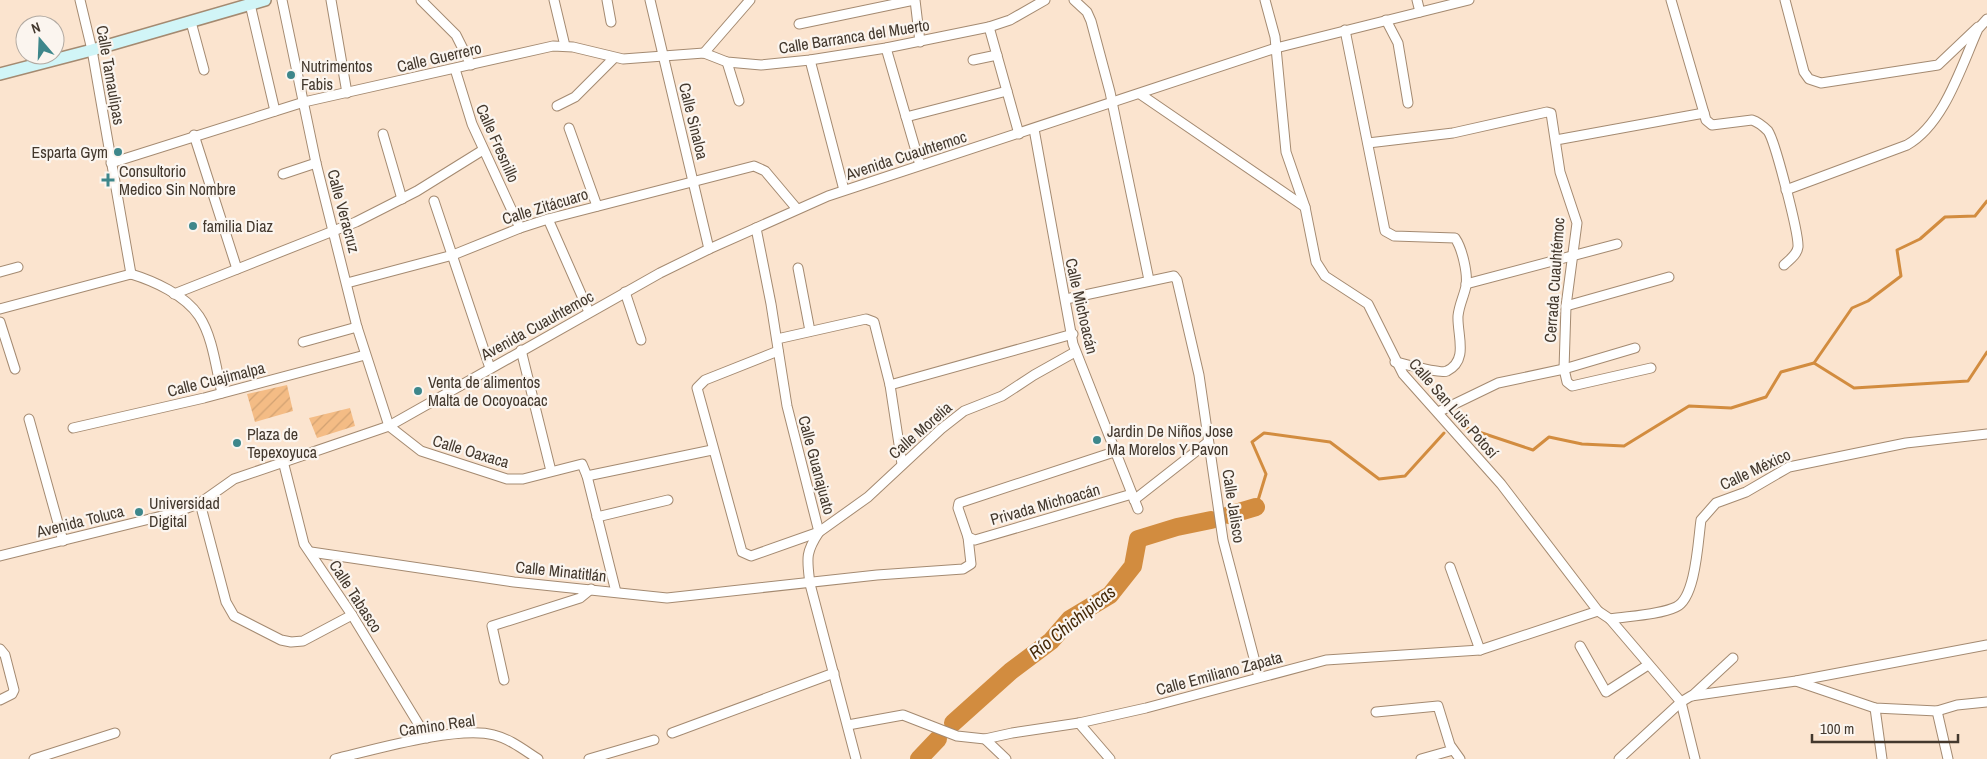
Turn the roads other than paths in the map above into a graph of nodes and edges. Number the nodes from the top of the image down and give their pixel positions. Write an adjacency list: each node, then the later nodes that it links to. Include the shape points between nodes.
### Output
1 (80, 0): 31 (street, Calle Tamaulipas)
2 (265, 0): 18 (main road)
3 (282, 0): 47 (street, Calle Veracruz)
4 (331, 0): 44 (street)
5 (421, 0): 39 (street, via 456,35)
6 (554, 0): 28 (street)
7 (607, 0): 22 (street)
8 (650, 0): 34 (street, Calle Sinaloa)
9 (750, 0): 32 (street)
10 (914, 0): 24 (street); 27 (street)
11 (1045, 0): 25 (street, Calle Barranca del Muerto, via 1010,20)
12 (1074, 0): 49 (street, via 1087,12 1091,21)
13 (1265, 0): 30 (street, Calle San Luis Potosí)
14 (1417, 0): 19 (street)
15 (1469, 0): 19 (street, Avenida Cuauhtemoc)
16 (1671, 0): 52 (street)
17 (1785, 0): 23 (street, via 1804,72 1821,84 1938,65)
18 (250, 4): 21 (main road); 51 (street)
19 (1420, 12): 20 (street, Avenida Cuauhtemoc)
20 (1386, 20): 26 (street, Avenida Cuauhtemoc); 48 (street, via 1398,43)
21 (191, 22): 31 (main road); 41 (street)
22 (611, 22)
23 (1984, 22): 68 (street, via 1943,107 1923,135 1907,145)
24 (799, 24)
25 (989, 27): 27 (street, Calle Barranca del Muerto); 33 (street)
26 (1345, 30): 30 (street, Avenida Cuauhtemoc); 60 (street)
27 (920, 42): 29 (street, Calle Barranca del Muerto)
28 (565, 46): 35 (street, Calle Guerrero); 39 (street, Calle Guerrero)
29 (886, 48): 36 (street, Calle Barranca del Muerto); 53 (street)
30 (1276, 48): 45 (street, Avenida Cuauhtemoc); 72 (street, Calle San Luis Potosí, via 1286,152)
31 (92, 50): 42 (main road); 62 (street, Calle Tamaulipas)
32 (704, 53): 34 (street, Calle Barranca del Muerto); 38 (street, Calle Barranca del Muerto)
33 (997, 55): 37 (street); 43 (street)
34 (662, 56): 35 (street, Calle Guerrero); 66 (street, Calle Sinaloa)
35 (614, 58): 50 (street, via 575,97)
36 (810, 60): 38 (street, Calle Barranca del Muerto, via 760,65); 67 (street)
37 (973, 60)
38 (727, 62): 46 (street)
39 (471, 65): 40 (street, Calle Guerrero)
40 (455, 69): 44 (street, Calle Guerrero); 61 (street, Calle Fresnillo)
41 (204, 70)
42 (0, 74)
43 (1007, 91): 53 (street); 57 (street)
44 (347, 93): 47 (street, Calle Guerrero)
45 (1140, 94): 49 (street, Avenida Cuauhtemoc); 72 (street)
46 (739, 101)
47 (304, 102): 51 (street, Calle Guerrero); 63 (street, Calle Veracruz)
48 (1408, 103)
49 (1112, 104): 55 (street, Avenida Cuauhtemoc); 89 (street)
50 (557, 106)
51 (275, 111): 58 (street, Calle Guerrero)
52 (1704, 112): 59 (street); 68 (street, via 1712,125 1752,120 1768,132)
53 (906, 117): 64 (street)
54 (570, 128): 71 (street)
55 (1034, 129): 57 (street, Avenida Cuauhtemoc); 94 (street, Calle Michoacán)
56 (383, 134): 69 (street)
57 (1019, 134): 64 (street, Avenida Cuauhtemoc)
58 (194, 135): 62 (street, Calle Guerrero); 85 (street)
59 (1556, 140): 60 (street, Cerrada Cuauhtémoc, via 1549,112 1454,133); 81 (street, Cerrada Cuauhtémoc, via 1563,181 1576,218)
60 (1368, 143): 91 (street, via 1385,231 1394,236 1454,238)
61 (483, 150): 69 (street); 75 (street, Calle Fresnillo)
62 (111, 162): 87 (street, Calle Tamaulipas)
63 (316, 163): 65 (street); 77 (street, Calle Veracruz)
64 (920, 165): 67 (street, Avenida Cuauhtemoc)
65 (283, 174)
66 (693, 182): 71 (street, Calle Zitácuaro); 73 (street, Calle Zitácuaro, via 754,166 765,171); 79 (street, Calle Sinaloa)
67 (844, 190): 73 (street, Avenida Cuauhtemoc)
68 (1786, 190): 82 (street, via 1798,246 1796,253)
69 (402, 199): 77 (street)
70 (434, 201): 80 (street)
71 (597, 206): 74 (street, Calle Zitácuaro)
72 (1305, 207): 110 (street, Calle San Luis Potosí, via 1320,270 1332,282 1368,304)
73 (797, 209): 76 (street, Avenida Cuauhtemoc)
74 (548, 219): 75 (street, Calle Zitácuaro); 97 (street)
75 (520, 228): 80 (street, Calle Zitácuaro)
76 (756, 228): 79 (street, Avenida Cuauhtemoc); 102 (street, Calle Guanajuato)
77 (333, 231): 85 (street); 90 (street, Calle Veracruz)
78 (1617, 244): 81 (street)
79 (709, 248): 92 (street, Avenida Cuauhtemoc)
80 (453, 255): 90 (street, Calle Zitácuaro); 111 (street)
81 (1572, 257): 91 (street); 95 (street, Cerrada Cuauhtémoc)
82 (1784, 265)
83 (18, 267): 86 (street)
84 (798, 268): 100 (street)
85 (237, 269): 93 (street)
86 (0, 272)
87 (131, 274): 93 (street); 96 (street)
88 (1669, 277): 95 (street)
89 (1149, 280): 94 (street, Calle Jalisco); 122 (street, Calle Jalisco, via 1174,276 1179,284 1199,375)
90 (347, 283): 99 (street, Calle Veracruz)
91 (1466, 284): 110 (street, via 1458,315 1461,354 1456,364 1439,373)
92 (625, 292): 97 (street, Avenida Cuauhtemoc); 103 (street)
93 (174, 294): 116 (street, via 192,307 203,324)
94 (1066, 300): 101 (street, Calle Michoacán)
95 (1566, 306): 112 (street, Cerrada Cuauhtémoc)
96 (0, 308)
97 (589, 312): 106 (street, Avenida Cuauhtemoc)
98 (0, 322): 114 (street)
99 (357, 327): 104 (street); 109 (street, Calle Veracruz)
100 (810, 331): 102 (street); 115 (street, via 872,320 876,324)
101 (1073, 334): 108 (street, Calle Michoacán); 115 (street)
102 (777, 339): 107 (street, Calle Guanajuato)
103 (641, 340)
104 (304, 342)
105 (1635, 348): 112 (street)
106 (520, 350): 111 (street, Avenida Cuauhtemoc); 127 (street)
107 (778, 351): 123 (street, via 699,384 698,394); 133 (street, Calle Guanajuato, via 790,421)
108 (1076, 352): 124 (street, Calle Michoacán); 126 (street, Calle Morelia, via 1002,396 964,411)
109 (365, 355): 116 (street, Calle Cuajimalpa); 119 (street, Calle Veracruz)
110 (1395, 362): 117 (street, Calle San Luis Potosí)
111 (490, 368): 119 (street, Avenida Cuauhtemoc)
112 (1564, 368): 113 (street, via 1567,382 1572,386); 117 (street, via 1482,388)
113 (1650, 368)
114 (15, 370)
115 (890, 385): 126 (street)
116 (222, 393): 120 (street, Calle Cuajimalpa)
117 (1438, 412): 142 (street, Calle San Luis Potosí, via 1501,484)
118 (29, 419): 135 (street)
119 (389, 426): 125 (street, Avenida Toluca); 127 (street, Calle Oaxaca, via 421,451 507,479 523,479)
120 (73, 428)
121 (1987, 434): 144 (street, Calle México, via 1906,443 1784,470 1746,492 1716,503 1701,520 1692,583 1679,605 1669,610)
122 (1208, 442): 130 (street); 153 (street, Calle Jalisco, via 1223,540)
123 (712, 450): 128 (street); 133 (street, via 742,552 751,556)
124 (1117, 452): 130 (street, Calle Michoacán); 134 (street, via 961,502 958,508)
125 (282, 462): 131 (street, Avenida Toluca, via 234,479); 136 (street, Calle Tabasco, via 304,544)
126 (902, 464): 133 (street, Calle Morelia, via 868,497)
127 (551, 471): 128 (street, Calle Oaxaca, via 578,463 584,466)
128 (587, 476): 132 (street)
129 (668, 500): 132 (street)
130 (1135, 501): 134 (street, Privada Michoacán, via 975,540)
131 (200, 502): 135 (street, Avenida Toluca, via 161,516); 143 (street, via 226,602 234,616 282,640 297,642)
132 (597, 517): 141 (street)
133 (819, 532): 139 (street, Calle Guanajuato, via 807,557)
134 (968, 536): 139 (street, Calle Minatitlán, via 971,564 968,568)
135 (63, 540): 137 (street, Avenida Toluca)
136 (311, 552): 140 (street, Calle Minatitlán, via 514,582); 143 (street, Calle Tabasco)
137 (0, 556)
138 (1450, 567): 148 (street)
139 (810, 584): 141 (street, Calle Minatitlán, via 667,598); 151 (street, Calle Guanajuato)
140 (591, 589): 141 (street, Calle Minatitlán); 154 (street, via 580,598 492,626)
141 (616, 592)
142 (1598, 611): 144 (street, Calle San Luis Potosí); 148 (street, Calle Emiliano Zapata)
143 (352, 615): 168 (street, Calle Tabasco)
144 (1610, 619): 150 (street, Calle San Luis Potosí)
145 (1987, 645): 152 (street)
146 (1580, 646): 150 (street, via 1606,692)
147 (0, 649): 158 (street, via 5,655 14,690)
148 (1480, 650): 153 (street, Calle Emiliano Zapata, via 1326,660)
149 (1733, 658): 157 (street)
150 (1648, 665): 159 (street, Calle San Luis Potosí)
151 (834, 673): 165 (street, Calle Guanajuato); 167 (street)
152 (1826, 676): 155 (street); 156 (street)
153 (1259, 677): 164 (street, Calle Emiliano Zapata)
154 (504, 680)
155 (1796, 681): 156 (street); 157 (street)
156 (1826, 692): 161 (street)
157 (1692, 696): 159 (street)
158 (0, 700)
159 (1681, 702): 181 (street); 182 (street)
160 (1987, 702): 162 (street, via 1957,704)
161 (1875, 708): 162 (street); 183 (street)
162 (1937, 711): 184 (street)
163 (1376, 712): 171 (street, via 1434,705 1439,708)
164 (1079, 723): 169 (street, Calle Emiliano Zapata); 178 (street)
165 (848, 726): 169 (street, Calle Emiliano Zapata, via 903,715 957,736); 176 (street, Calle Guanajuato)
166 (115, 733): 172 (street)
167 (672, 733)
168 (427, 738): 173 (street, Camino Real); 174 (street, Camino Real, via 493,734)
169 (984, 739): 177 (street)
170 (654, 740): 175 (street)
171 (1453, 750): 179 (street); 180 (street)
172 (34, 759)
173 (335, 759)
174 (538, 759)
175 (589, 759)
176 (856, 759)
177 (1006, 759)
178 (1110, 759)
179 (1421, 759)
180 (1460, 759)
181 (1619, 759)
182 (1696, 759)
183 (1882, 759)
184 (1948, 759)

